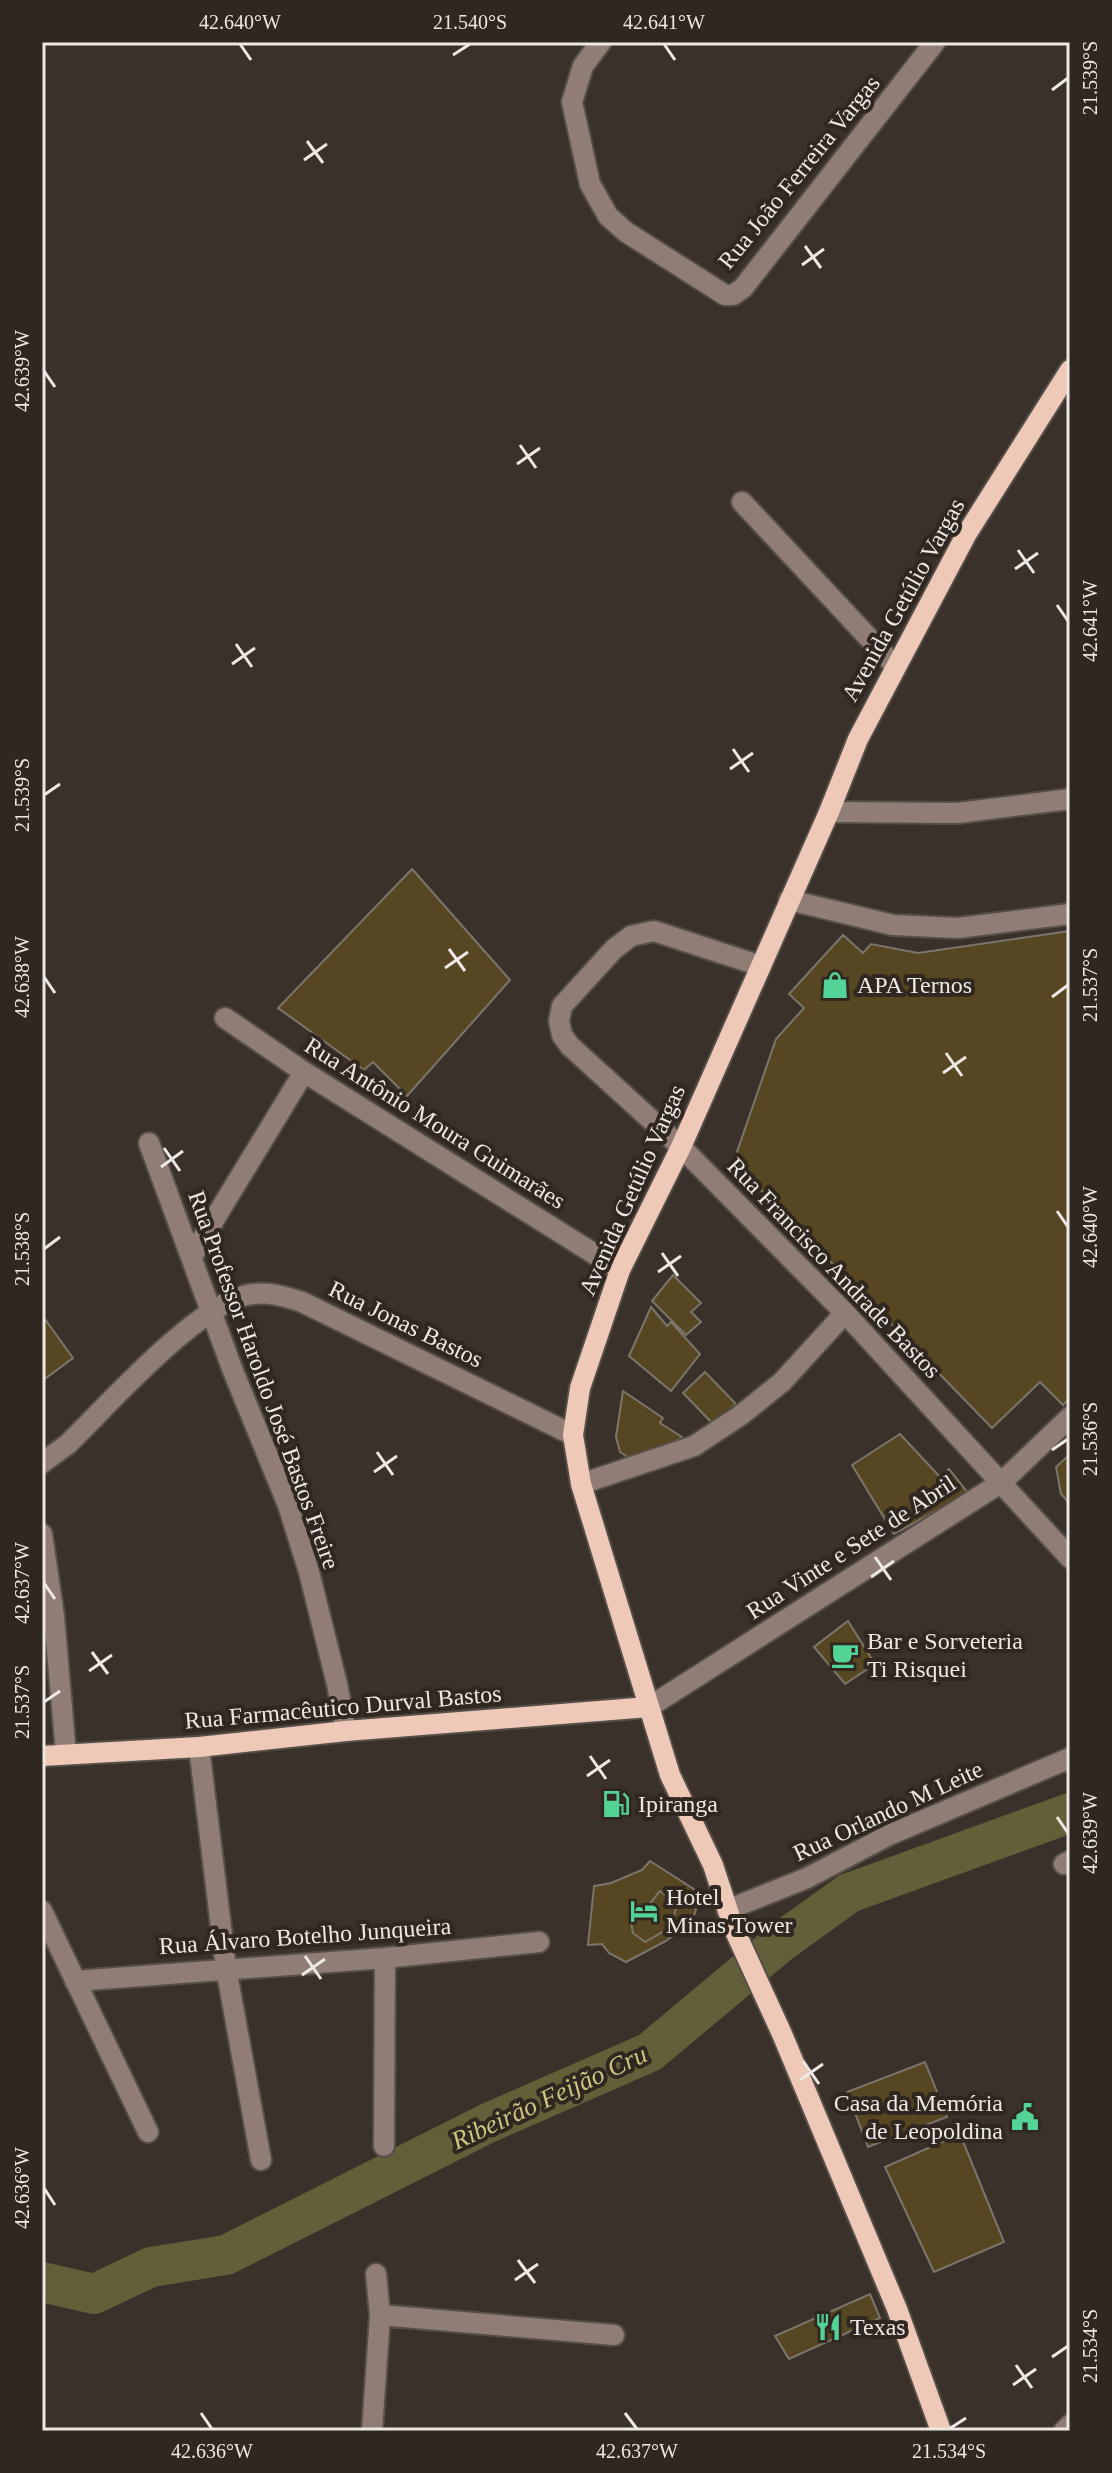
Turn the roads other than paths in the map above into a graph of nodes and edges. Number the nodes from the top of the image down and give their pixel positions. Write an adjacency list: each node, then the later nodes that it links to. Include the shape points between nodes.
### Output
1 (601, 42): 2 (street, Rua João Ferreira Vargas, via 583,66 572,102 590,184 608,216 626,232 725,295 733,295)
2 (935, 42)
3 (1070, 370): 5 (main road, Avenida Getúlio Vargas, via 966,535)
4 (742, 502): 5 (street)
5 (895, 666): 7 (main road, Avenida Getúlio Vargas)
6 (1070, 799): 7 (street, via 958,813)
7 (829, 812): 8 (main road, Avenida Getúlio Vargas)
8 (789, 900): 9 (street, via 893,925 958,928); 10 (main road, Avenida Getúlio Vargas)
9 (1070, 914)
10 (761, 966): 14 (main road, Avenida Getúlio Vargas); 14 (street, Rua Francisco Andrade Bastos, via 654,931 643,932 614,949 562,1006 559,1021 570,1046)
11 (225, 1018): 12 (street, Rua Antônio Moura Guimarães)
12 (304, 1072): 15 (street); 16 (street, Rua Antônio Moura Guimarães)
13 (149, 1143): 15 (street, Rua Professor Haroldo José Bastos Freire)
14 (681, 1147): 16 (main road, Avenida Getúlio Vargas); 18 (street, Rua Francisco Andrade Bastos)
15 (192, 1256): 17 (street, Rua Professor Haroldo José Bastos Freire)
16 (620, 1270): 20 (main road, Avenida Getúlio Vargas, via 580,1388)
17 (211, 1310): 20 (street, Rua Jonas Bastos, via 247,1295 278,1294 302,1302); 21 (street); 27 (street, Rua Professor Haroldo José Bastos Freire, via 305,1558)
18 (845, 1313): 22 (street, Rua Francisco Andrade Bastos); 23 (street, via 782,1382 694,1446)
19 (1070, 1417): 22 (street, Rua Vinte e Sete de Abril)
20 (573, 1435): 23 (main road, Avenida Getúlio Vargas)
21 (42, 1463)
22 (1002, 1482): 25 (street, Rua Francisco Andrade Bastos); 26 (street, Rua Vinte e Sete de Abril)
23 (581, 1484): 26 (main road, Avenida Getúlio Vargas)
24 (42, 1534): 29 (street)
25 (1070, 1558)
26 (649, 1707): 27 (main road, Rua Farmacêutico Durval Bastos); 33 (main road, Avenida Getúlio Vargas, via 670,1775 713,1865)
27 (346, 1731): 28 (main road, Rua Farmacêutico Durval Bastos)
28 (199, 1747): 29 (main road, Rua Farmacêutico Durval Bastos); 36 (street)
29 (66, 1754): 30 (main road, Rua Farmacêutico Durval Bastos)
30 (42, 1756)
31 (1070, 1758): 33 (street, Rua Orlando M Leite, via 889,1835)
32 (42, 1911): 37 (street)
33 (730, 1920): 46 (main road, Avenida Getúlio Vargas, via 897,2309)
34 (539, 1942): 35 (street, Rua Álvaro Botelho Junqueira)
35 (385, 1958): 36 (street, Rua Álvaro Botelho Junqueira); 39 (street)
36 (226, 1968): 37 (street, Rua Álvaro Botelho Junqueira); 40 (street)
37 (75, 1981): 38 (street)
38 (148, 2132)
39 (384, 2146)
40 (261, 2160)
41 (376, 2274): 42 (street)
42 (380, 2315): 43 (street); 45 (street)
43 (614, 2335)
44 (1070, 2425): 47 (street)
45 (372, 2431)
46 (941, 2431)
47 (1064, 2431)

